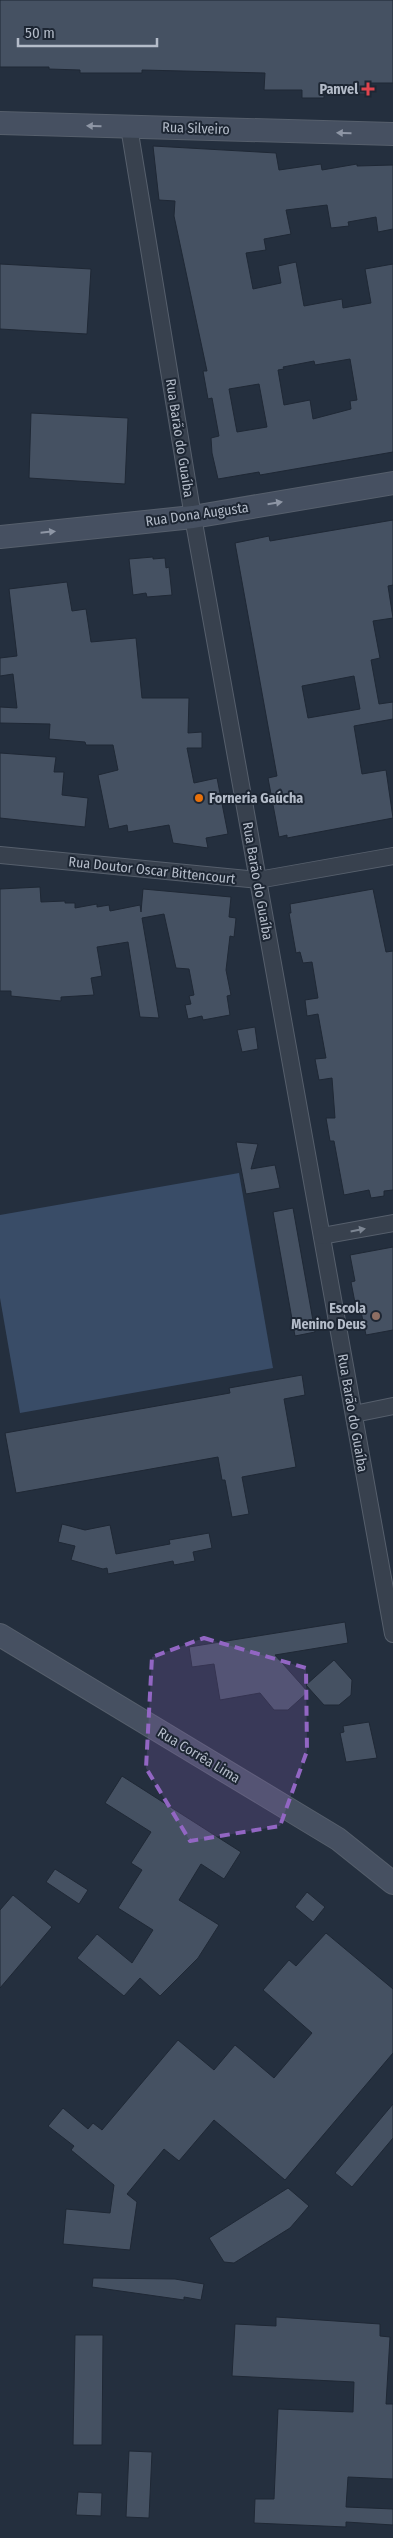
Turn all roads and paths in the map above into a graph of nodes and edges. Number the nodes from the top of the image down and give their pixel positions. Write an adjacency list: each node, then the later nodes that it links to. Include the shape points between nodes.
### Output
1 (0, 123): 2 (street, Rua Silveiro, one-way to 1)
2 (130, 127): 3 (street, Rua Silveiro, one-way to 2); 5 (street, Rua Barão do Guaíba)
3 (393, 134)
4 (393, 483): 5 (street, Rua Dona Augusta, one-way to 4)
5 (193, 517): 6 (street, Rua Dona Augusta, one-way to 5); 9 (street, Rua Barão do Guaíba)
6 (0, 537)
7 (0, 855): 9 (street, Rua Doutor Oscar Bittencourt)
8 (393, 856): 9 (street, Rua Doutor Oscar Bittencourt)
9 (258, 880): 11 (street, Rua Barão do Guaíba)
10 (393, 1223): 11 (street, one-way to 10)
11 (322, 1236): 13 (street, Rua Barão do Guaíba)
12 (393, 1406): 13 (street)
13 (354, 1414): 14 (street, Rua Barão do Guaíba)
14 (393, 1634)
15 (0, 1635): 16 (street, Rua Corrêa Lima, via 338,1838)
16 (392, 1881)

